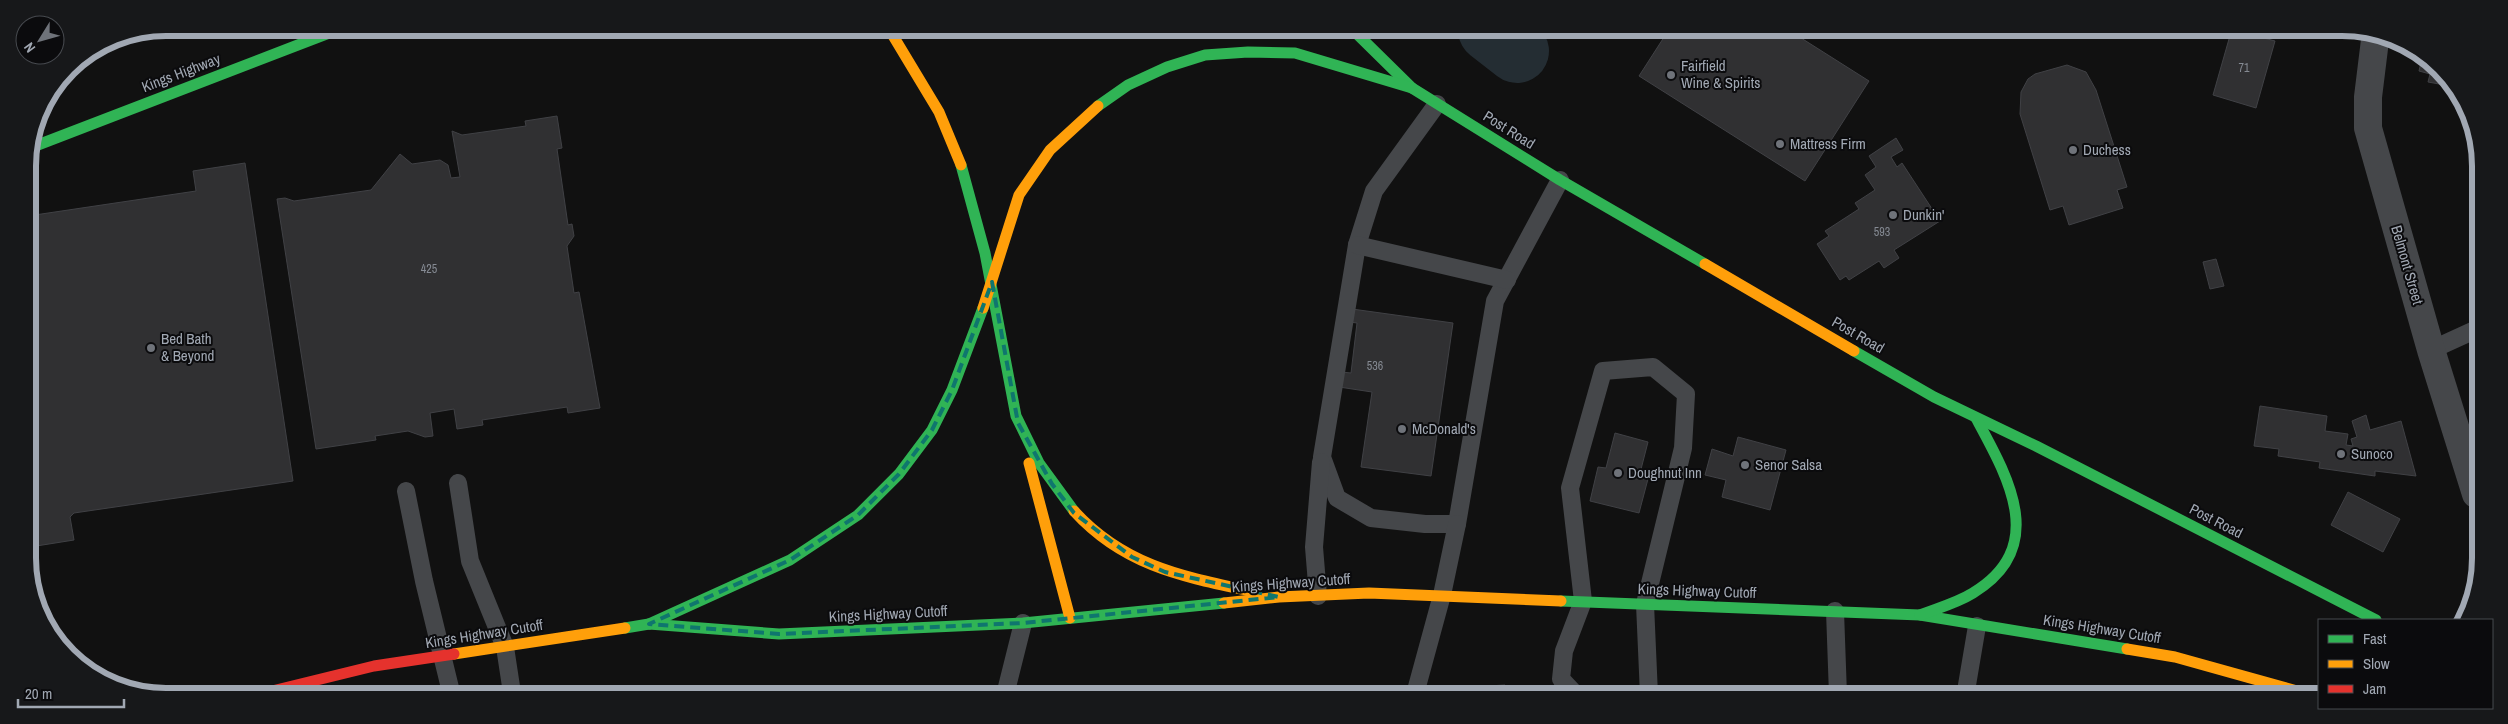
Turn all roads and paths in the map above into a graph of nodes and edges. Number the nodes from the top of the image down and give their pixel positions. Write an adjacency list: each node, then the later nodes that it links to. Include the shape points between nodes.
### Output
1 (1360, 36): 5 (main road, Post Road)
2 (319, 37): 7 (main road, Kings Highway)
3 (894, 37): 11 (main road, via 928,88 961,165)
4 (2375, 41): 13 (street, Belmont Street, via 2368,128)
5 (1412, 88): 6 (main road, Post Road); 11 (main road, via 1295,53 1248,52 1204,55 1128,84 1090,110 1050,150 1024,187)
6 (1437, 104): 8 (main road, Post Road); 9 (lane, via 1374,191)
7 (38, 145)
8 (1560, 180): 10 (lane); 14 (main road, Post Road)
9 (1357, 245): 10 (lane); 16 (lane)
10 (1507, 280): 20 (lane, via 1495,301)
11 (992, 282): 15 (main road); 31 (main road, via 952,390 932,430 899,474 858,515 790,560)
12 (2472, 331): 13 (lane)
13 (2432, 350): 17 (street, Belmont Street)
14 (1976, 418): 27 (main road, via 2008,475 2019,515 2017,541 2006,566 1979,590); 29 (main road, Post Road)
15 (1018, 423): 23 (main road, via 1052,484 1074,513 1132,557 1165,572); 28 (main road)
16 (1322, 457): 20 (lane, via 1337,498 1371,518); 22 (lane, via 1314,547)
17 (2472, 481)
18 (458, 483): 33 (lane, via 470,561)
19 (406, 491): 34 (lane, via 424,581)
20 (1457, 524): 21 (lane)
21 (1442, 595): 22 (main road, Kings Highway Cutoff, via 1369,592); 24 (main road, Kings Highway Cutoff); 35 (lane)
22 (1318, 596): 23 (main road, Kings Highway Cutoff)
23 (1279, 597): 28 (main road, Kings Highway Cutoff)
24 (1583, 601): 25 (main road, Kings Highway Cutoff); 25 (lane, via 1570,488 1603,371 1653,368 1686,394 1682,448); 36 (lane, via 1564,651)
25 (1645, 604): 26 (main road, Kings Highway Cutoff); 37 (lane)
26 (1835, 611): 27 (main road, Kings Highway Cutoff); 38 (lane)
27 (1920, 615): 32 (main road, Kings Highway Cutoff)
28 (1070, 618): 30 (main road, Kings Highway Cutoff)
29 (2374, 619)
30 (1023, 623): 31 (main road, Kings Highway Cutoff, via 779,634); 44 (lane)
31 (650, 624): 33 (main road, Kings Highway Cutoff)
32 (1977, 626): 39 (lane); 40 (main road, Kings Highway Cutoff, via 2175,657)
33 (505, 647): 34 (main road, Kings Highway Cutoff); 43 (lane)
34 (444, 656): 41 (main road, Kings Highway Cutoff, via 374,666); 42 (lane)
35 (1417, 687)
36 (1560, 687)
37 (1649, 687)
38 (1838, 687)
39 (1967, 687)
40 (2283, 687)
41 (285, 688)
42 (450, 688)
43 (511, 688)
44 (1007, 688)

